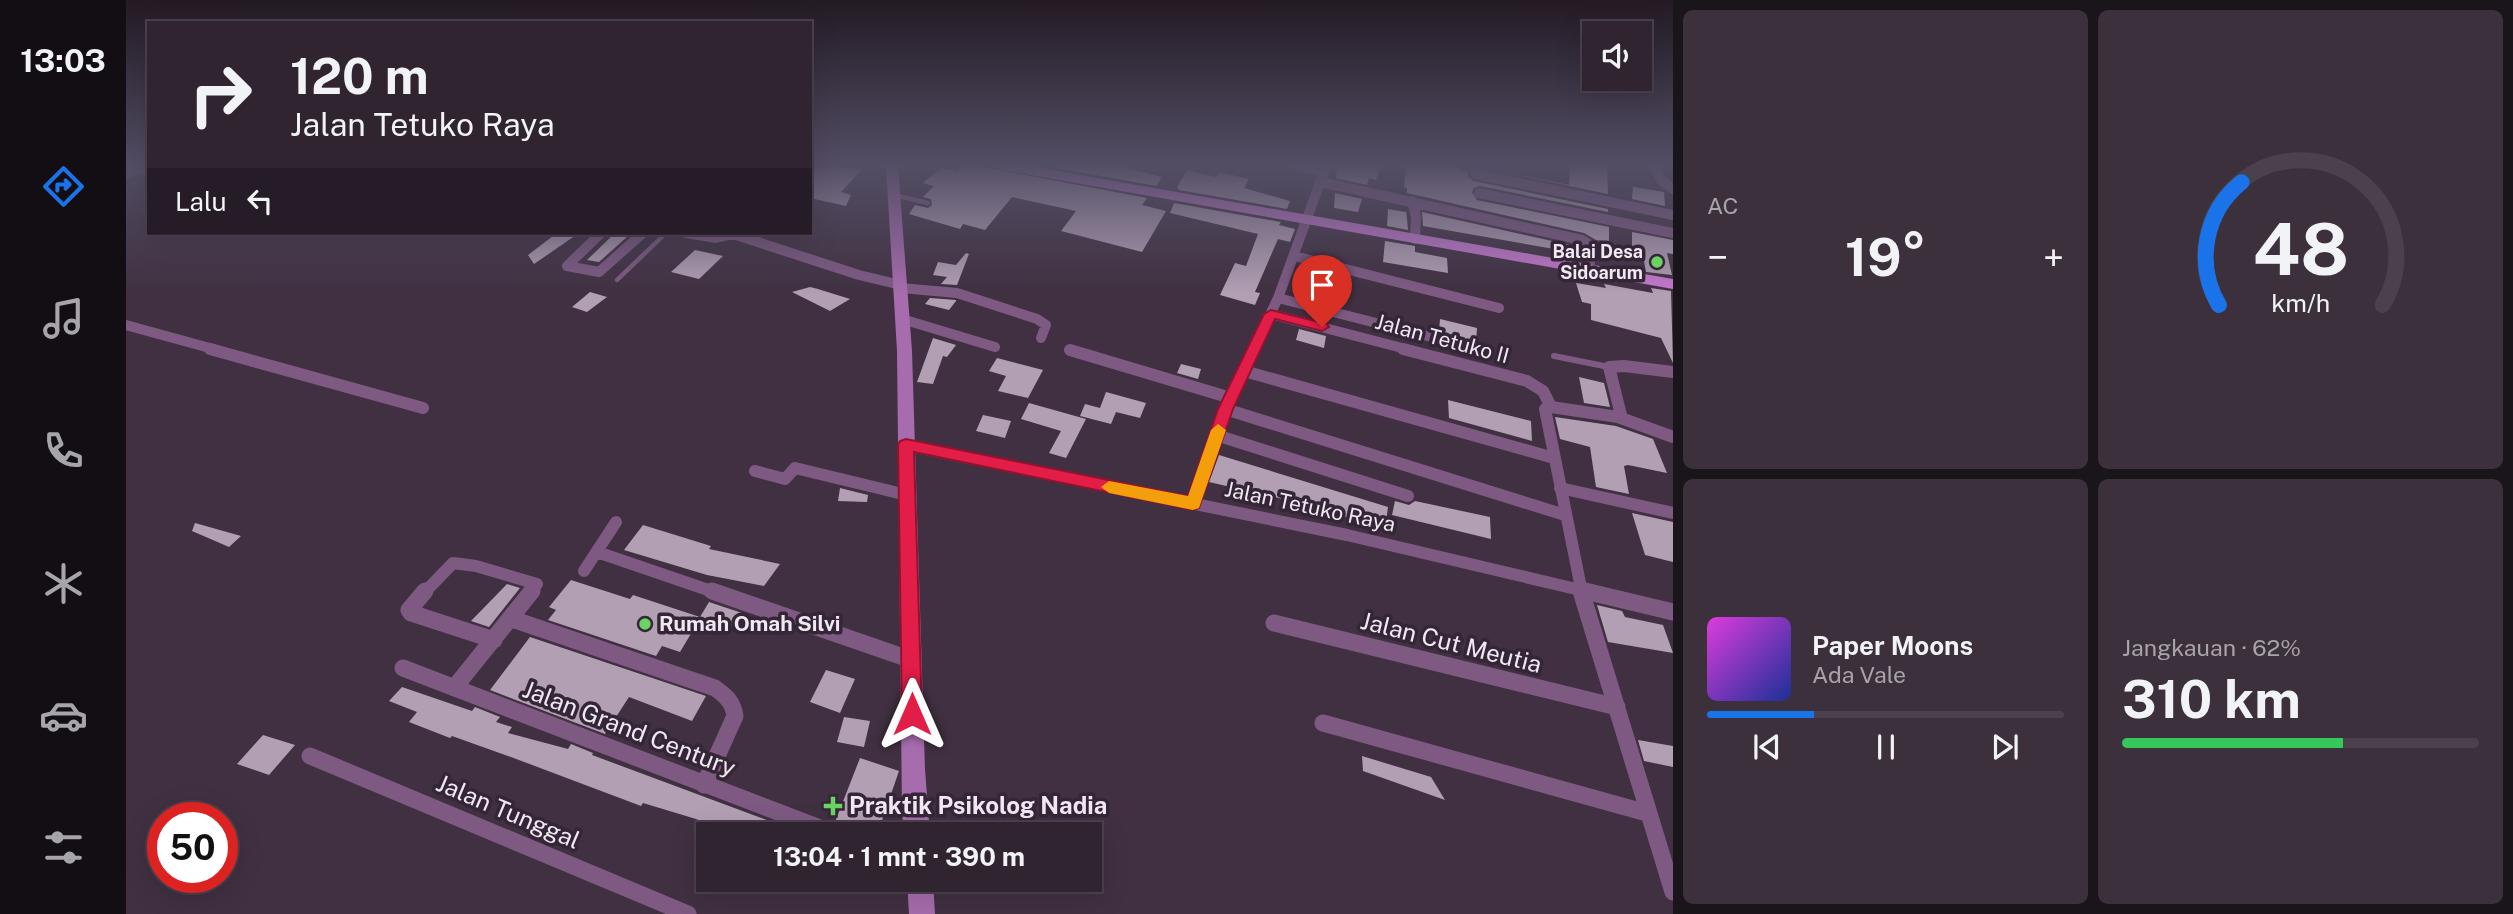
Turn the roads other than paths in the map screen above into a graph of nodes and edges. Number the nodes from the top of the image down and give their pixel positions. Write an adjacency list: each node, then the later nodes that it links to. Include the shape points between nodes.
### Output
1 (896, 209): 22 (main road)
2 (1243, 209): 9 (main road)
3 (1311, 209): 9 (street)
4 (1414, 209): 17 (street)
5 (1445, 209): 19 (street, via 1582,240 1592,246)
6 (1555, 209): 10 (street)
7 (1642, 209): 8 (street)
8 (1673, 215)
9 (1307, 220): 17 (main road); 18 (street)
10 (1673, 233)
11 (599, 235): 12 (street, via 567,266 599,272)
12 (641, 235)
13 (664, 235): 20 (lane)
14 (696, 235): 15 (street)
15 (725, 235)
16 (737, 235): 22 (street)
17 (1415, 239): 19 (main road)
18 (1294, 256): 23 (street); 24 (street)
19 (1589, 269): 21 (main road)
20 (617, 279)
21 (1673, 284)
22 (901, 287): 26 (main road); 28 (street, via 957,293 1037,318 1046,325)
23 (1278, 298): 25 (street); 29 (street)
24 (1499, 308)
25 (1271, 314): 34 (street); 37 (street, Jalan Tetuko II, via 1527,381 1543,391)
26 (902, 319): 30 (street); 42 (main road)
27 (126, 325): 38 (street)
28 (1041, 338)
29 (1443, 340)
30 (995, 347)
31 (1070, 350): 36 (street)
32 (1554, 356): 33 (lane)
33 (1609, 367): 35 (street); 39 (street)
34 (1244, 371): 36 (street); 43 (street)
35 (1673, 372)
36 (1228, 403): 40 (street); 50 (street)
37 (1551, 407): 39 (street); 43 (street, via 1545,409 1545,415)
38 (423, 408)
39 (1618, 417): 41 (street)
40 (1216, 435): 47 (street); 48 (street)
41 (1673, 437)
42 (906, 445): 46 (main road); 48 (street, Jalan Tetuko Raya)
43 (1554, 458): 45 (street)
44 (755, 471): 46 (street, via 785,479 795,468)
45 (1560, 488): 49 (street); 50 (street)
46 (907, 495): 59 (main road)
47 (1408, 496)
48 (1193, 503): 54 (street, Jalan Tetuko Raya)
49 (1673, 513)
50 (1565, 515): 54 (street)
51 (616, 522): 52 (street)
52 (597, 552): 53 (street); 59 (street)
53 (584, 570)
54 (1581, 590): 55 (street, Jalan Tetuko Raya); 62 (street)
55 (1673, 612)
56 (512, 619): 58 (street); 58 (street, via 537,584 461,563 445,569 409,610); 65 (street, via 715,688 727,697 735,705 735,716)
57 (1274, 623): 62 (street, Jalan Cut Meutia)
58 (494, 640): 61 (street)
59 (912, 660): 68 (main road)
60 (403, 668): 61 (street, Jalan Grand Century)
61 (454, 688): 65 (street, Jalan Grand Century)
62 (1617, 707): 66 (street)
63 (1323, 723): 66 (street)
64 (310, 756): 71 (street, Jalan Tunggal)
65 (704, 785): 67 (street, Jalan Grand Century)
66 (1647, 813): 70 (street)
67 (803, 822)
68 (915, 822)
69 (921, 892): 72 (main road)
70 (1673, 892)
71 (688, 914)
72 (922, 914)

